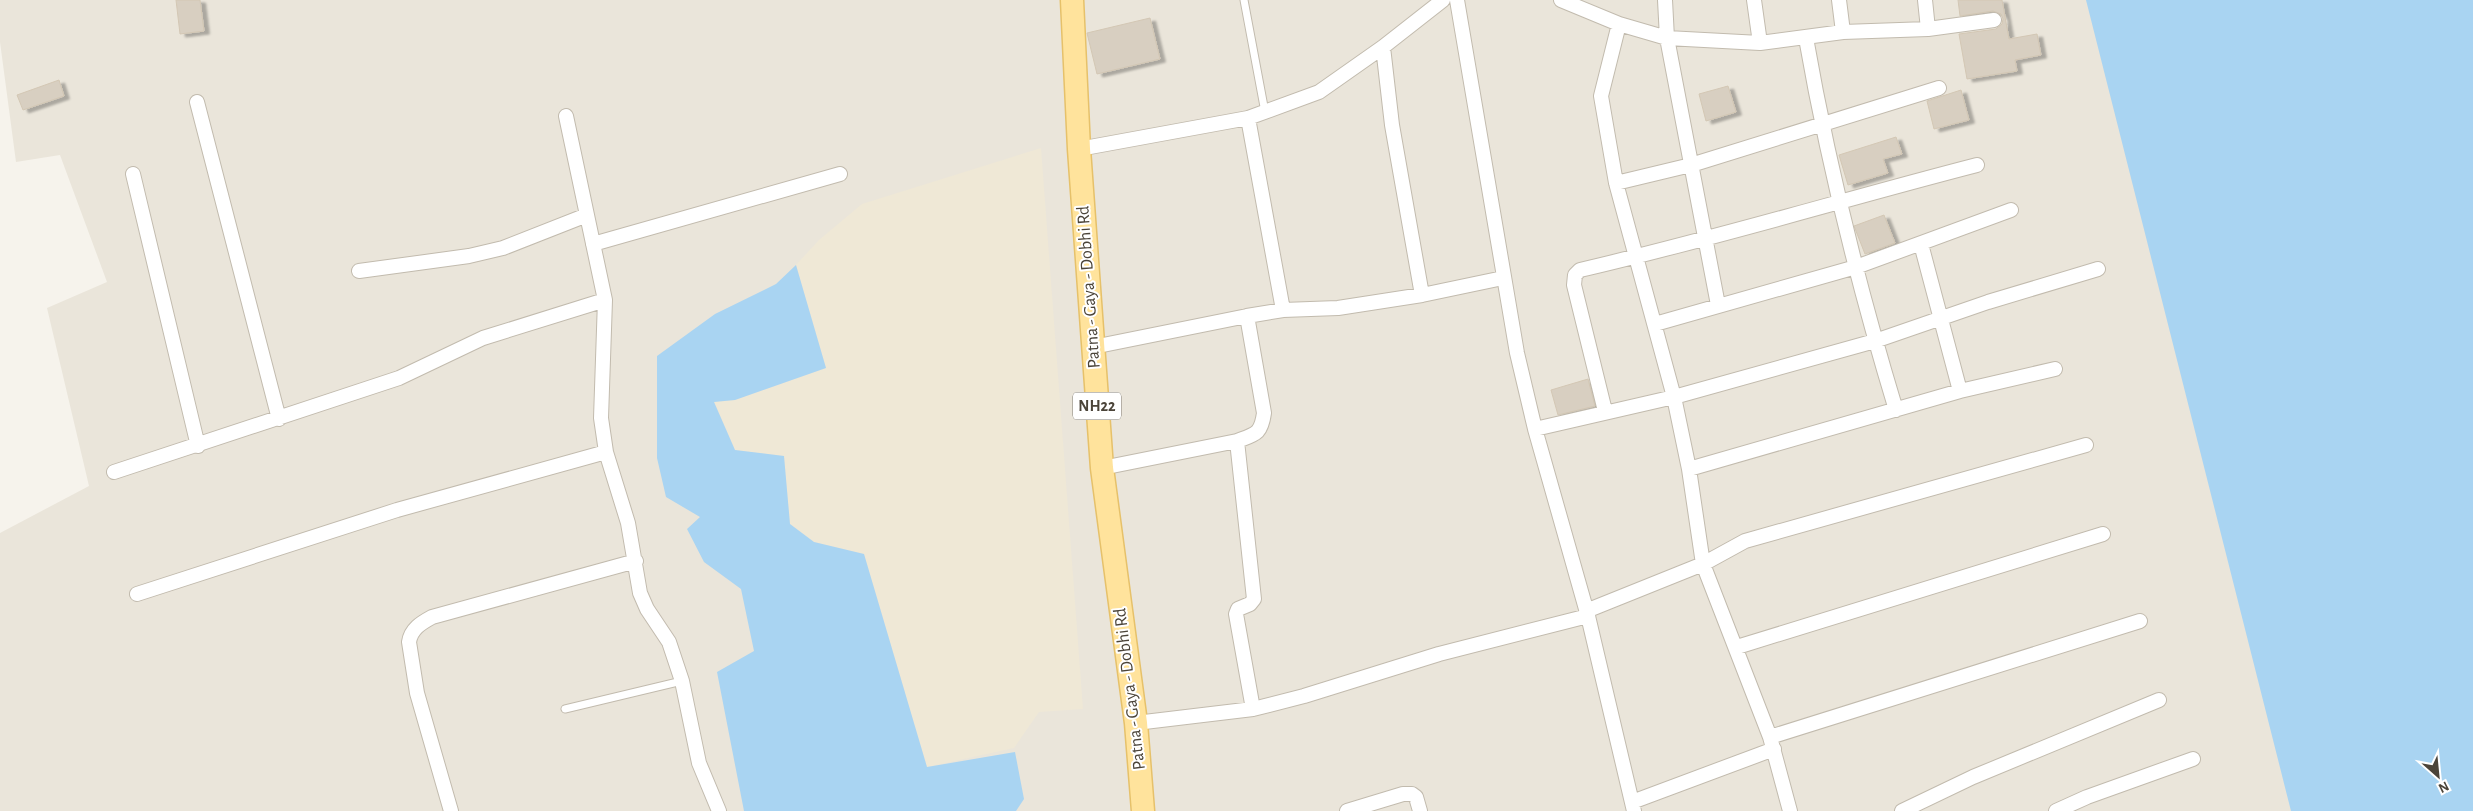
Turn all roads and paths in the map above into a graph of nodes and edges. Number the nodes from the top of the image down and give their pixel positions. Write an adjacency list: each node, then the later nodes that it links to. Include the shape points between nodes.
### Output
1 (1072, 0): 24 (main road, Patna - Gaya - Dobhi Rd / NH22)
2 (1244, 0): 20 (lane)
3 (1443, 0): 17 (street)
4 (1457, 0): 40 (street)
5 (1561, 0): 11 (street)
6 (1665, 0): 14 (street)
7 (1754, 0): 16 (street)
8 (1840, 0): 13 (street)
9 (1924, 0): 12 (street)
10 (1994, 20): 12 (street)
11 (1618, 24): 14 (street); 29 (street, via 1601,96)
12 (1928, 29): 13 (street)
13 (1843, 32): 15 (street)
14 (1667, 38): 16 (street); 25 (street)
15 (1806, 38): 16 (street); 23 (street)
16 (1760, 43)
17 (1383, 47): 20 (street, via 1319,92); 41 (street, via 1392,126)
18 (1939, 88): 23 (street)
19 (197, 102): 55 (street)
20 (1265, 112): 22 (street)
21 (566, 116): 32 (street)
22 (1248, 118): 24 (street); 44 (street)
23 (1821, 124): 25 (street); 30 (street)
24 (1079, 149): 49 (main road, Patna - Gaya - Dobhi Rd / NH22)
25 (1691, 165): 29 (street); 33 (street)
26 (1977, 165): 30 (street)
27 (133, 174): 59 (street)
28 (840, 174): 34 (street)
29 (1616, 183): 36 (street)
30 (1838, 201): 33 (street); 37 (street)
31 (2010, 210): 35 (street)
32 (587, 215): 34 (street); 39 (street, via 503,248 469,256)
33 (1706, 239): 36 (street); 43 (street)
34 (592, 244): 42 (street)
35 (1921, 244): 37 (street); 46 (street)
36 (1637, 257): 47 (street); 54 (street, via 1580,270 1575,276 1574,285)
37 (1856, 267): 43 (street); 48 (street)
38 (2098, 269): 46 (street)
39 (359, 271)
40 (1503, 278): 41 (street); 56 (street)
41 (1422, 295): 44 (street, via 1338,308)
42 (605, 300): 55 (street, via 492,335 399,378); 60 (street, via 601,418)
43 (1718, 304): 47 (street)
44 (1283, 310): 45 (street)
45 (1247, 316): 49 (street); 57 (street, via 1264,413 1257,434)
46 (1942, 319): 48 (street); 51 (street)
47 (1654, 324): 52 (street)
48 (1875, 341): 52 (street); 53 (street)
49 (1093, 347): 61 (main road, Patna - Gaya - Dobhi Rd / NH22)
50 (2055, 369): 51 (street)
51 (1960, 391): 53 (street)
52 (1674, 397): 54 (street); 62 (street)
53 (1896, 410): 62 (street)
54 (1605, 411): 56 (street)
55 (279, 420): 59 (street)
56 (1535, 429): 68 (street)
57 (1237, 441): 61 (street); 74 (street, via 1254,599 1238,609 1236,614)
58 (2086, 445): 66 (street, via 1745,541)
59 (198, 446): 63 (street)
60 (606, 452): 65 (street); 67 (street, via 397,510)
61 (1102, 468): 75 (main road, Patna - Gaya - Dobhi Rd / NH22)
62 (1689, 469): 66 (street)
63 (114, 472)
64 (2103, 534): 70 (street)
65 (636, 561): 71 (street, via 644,602 669,642); 79 (street, via 432,617 418,625 410,635 417,693)
66 (1703, 564): 68 (street); 70 (street)
67 (137, 594)
68 (1587, 614): 74 (street); 78 (street)
69 (2140, 621): 76 (street)
70 (1737, 648): 76 (street)
71 (682, 681): 73 (lane); 80 (street, via 699,763)
72 (2159, 700): 85 (street, via 1973,777)
73 (565, 709)
74 (1253, 709): 75 (street)
75 (1136, 724): 81 (main road, Patna - Gaya - Dobhi Rd / NH22)
76 (1772, 743): 78 (street); 84 (street)
77 (2193, 759): 86 (street)
78 (1633, 806)
79 (451, 811)
80 (719, 811)
81 (1143, 811)
82 (1348, 811): 83 (street, via 1412,794)
83 (1420, 811)
84 (1790, 811)
85 (1902, 811)
86 (2056, 811)

